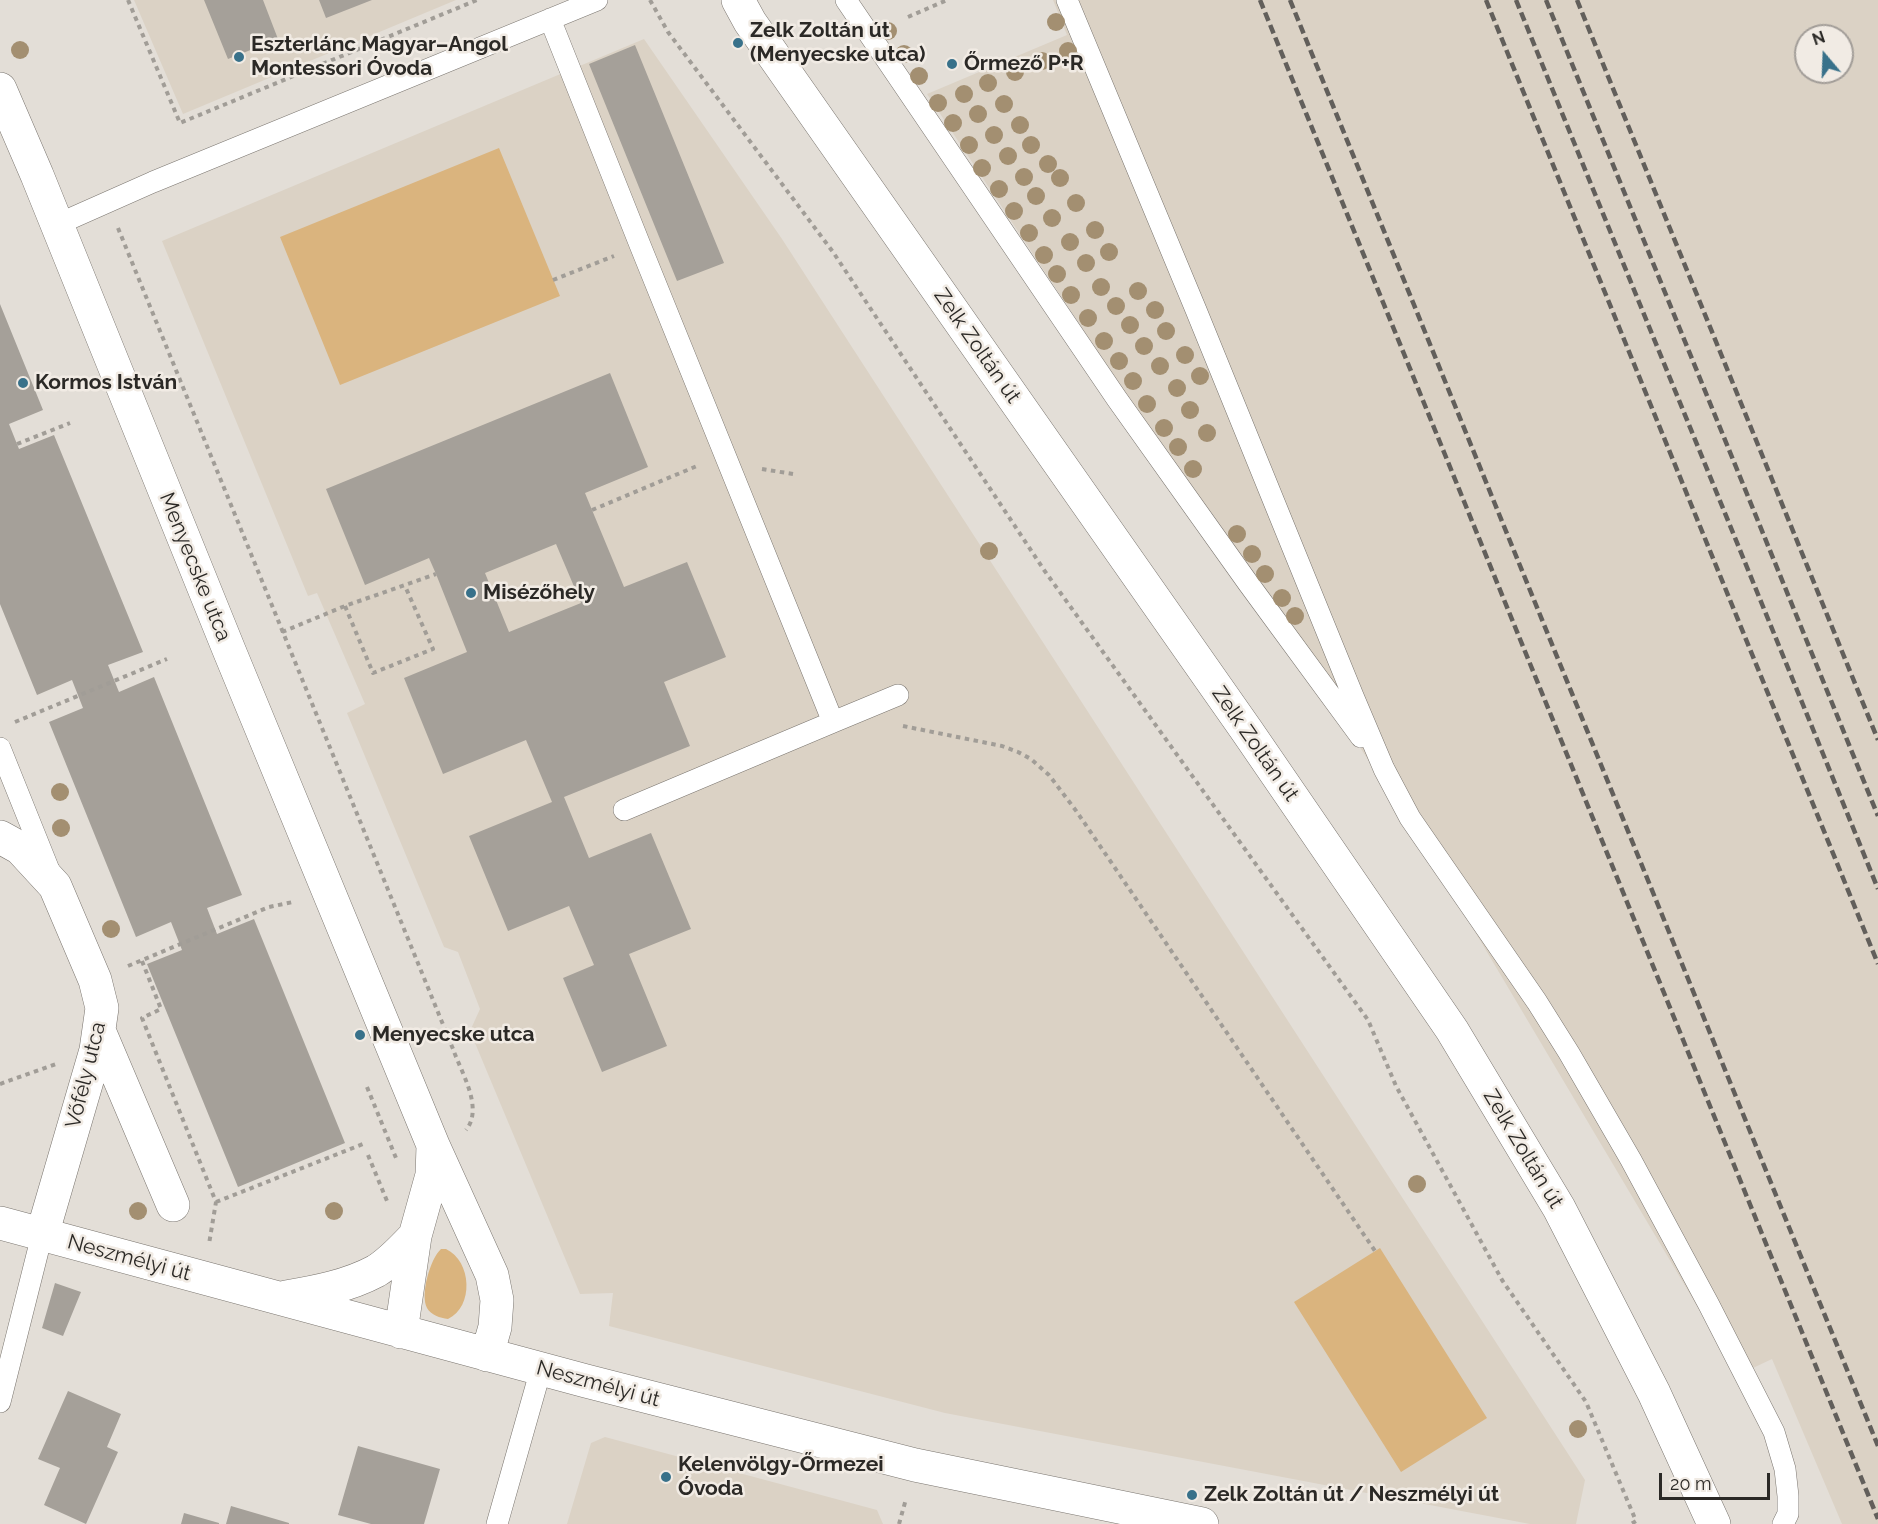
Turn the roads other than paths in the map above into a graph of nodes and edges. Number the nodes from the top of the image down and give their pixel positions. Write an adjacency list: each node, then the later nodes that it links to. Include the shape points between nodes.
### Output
1 (597, 0): 5 (lane)
2 (738, 0): 28 (street, Zelk Zoltán út, via 1452,1030 1559,1208 1654,1393)
3 (846, 0): 11 (lane, via 1124,408)
4 (1067, 0): 11 (lane)
5 (550, 19): 7 (lane); 9 (lane)
6 (0, 89): 7 (street, Menyecske utca)
7 (56, 225): 16 (street, Menyecske utca)
8 (898, 695): 9 (lane)
9 (834, 722): 12 (lane)
10 (0, 748): 14 (lane)
11 (1384, 769): 29 (lane, via 1410,818 1569,1053 1709,1305 1774,1432 1788,1496 1788,1514)
12 (624, 810)
13 (0, 837): 14 (street, Vőfély utca, via 20,848)
14 (56, 886): 15 (street, Vőfély utca, via 95,980 102,1008)
15 (98, 1042): 17 (street); 19 (street, Vőfély utca)
16 (433, 1145): 20 (street, Menyecske utca, via 432,1174); 23 (street, Menyecske utca, via 492,1275 497,1300)
17 (173, 1205)
18 (0, 1223): 19 (street, Neszmélyi út)
19 (42, 1235): 21 (street, Neszmélyi út); 25 (lane)
20 (415, 1236): 21 (street, Menyecske utca, via 377,1270 337,1287); 22 (street, Menyecske utca)
21 (278, 1299): 22 (street, Neszmélyi út)
22 (401, 1332): 23 (street, Neszmélyi út)
23 (487, 1355): 24 (street, Neszmélyi út)
24 (542, 1369): 26 (lane); 27 (street, Neszmélyi út, via 915,1465)
25 (0, 1402)
26 (497, 1524)
27 (1202, 1524)
28 (1713, 1524)
29 (1783, 1524)

